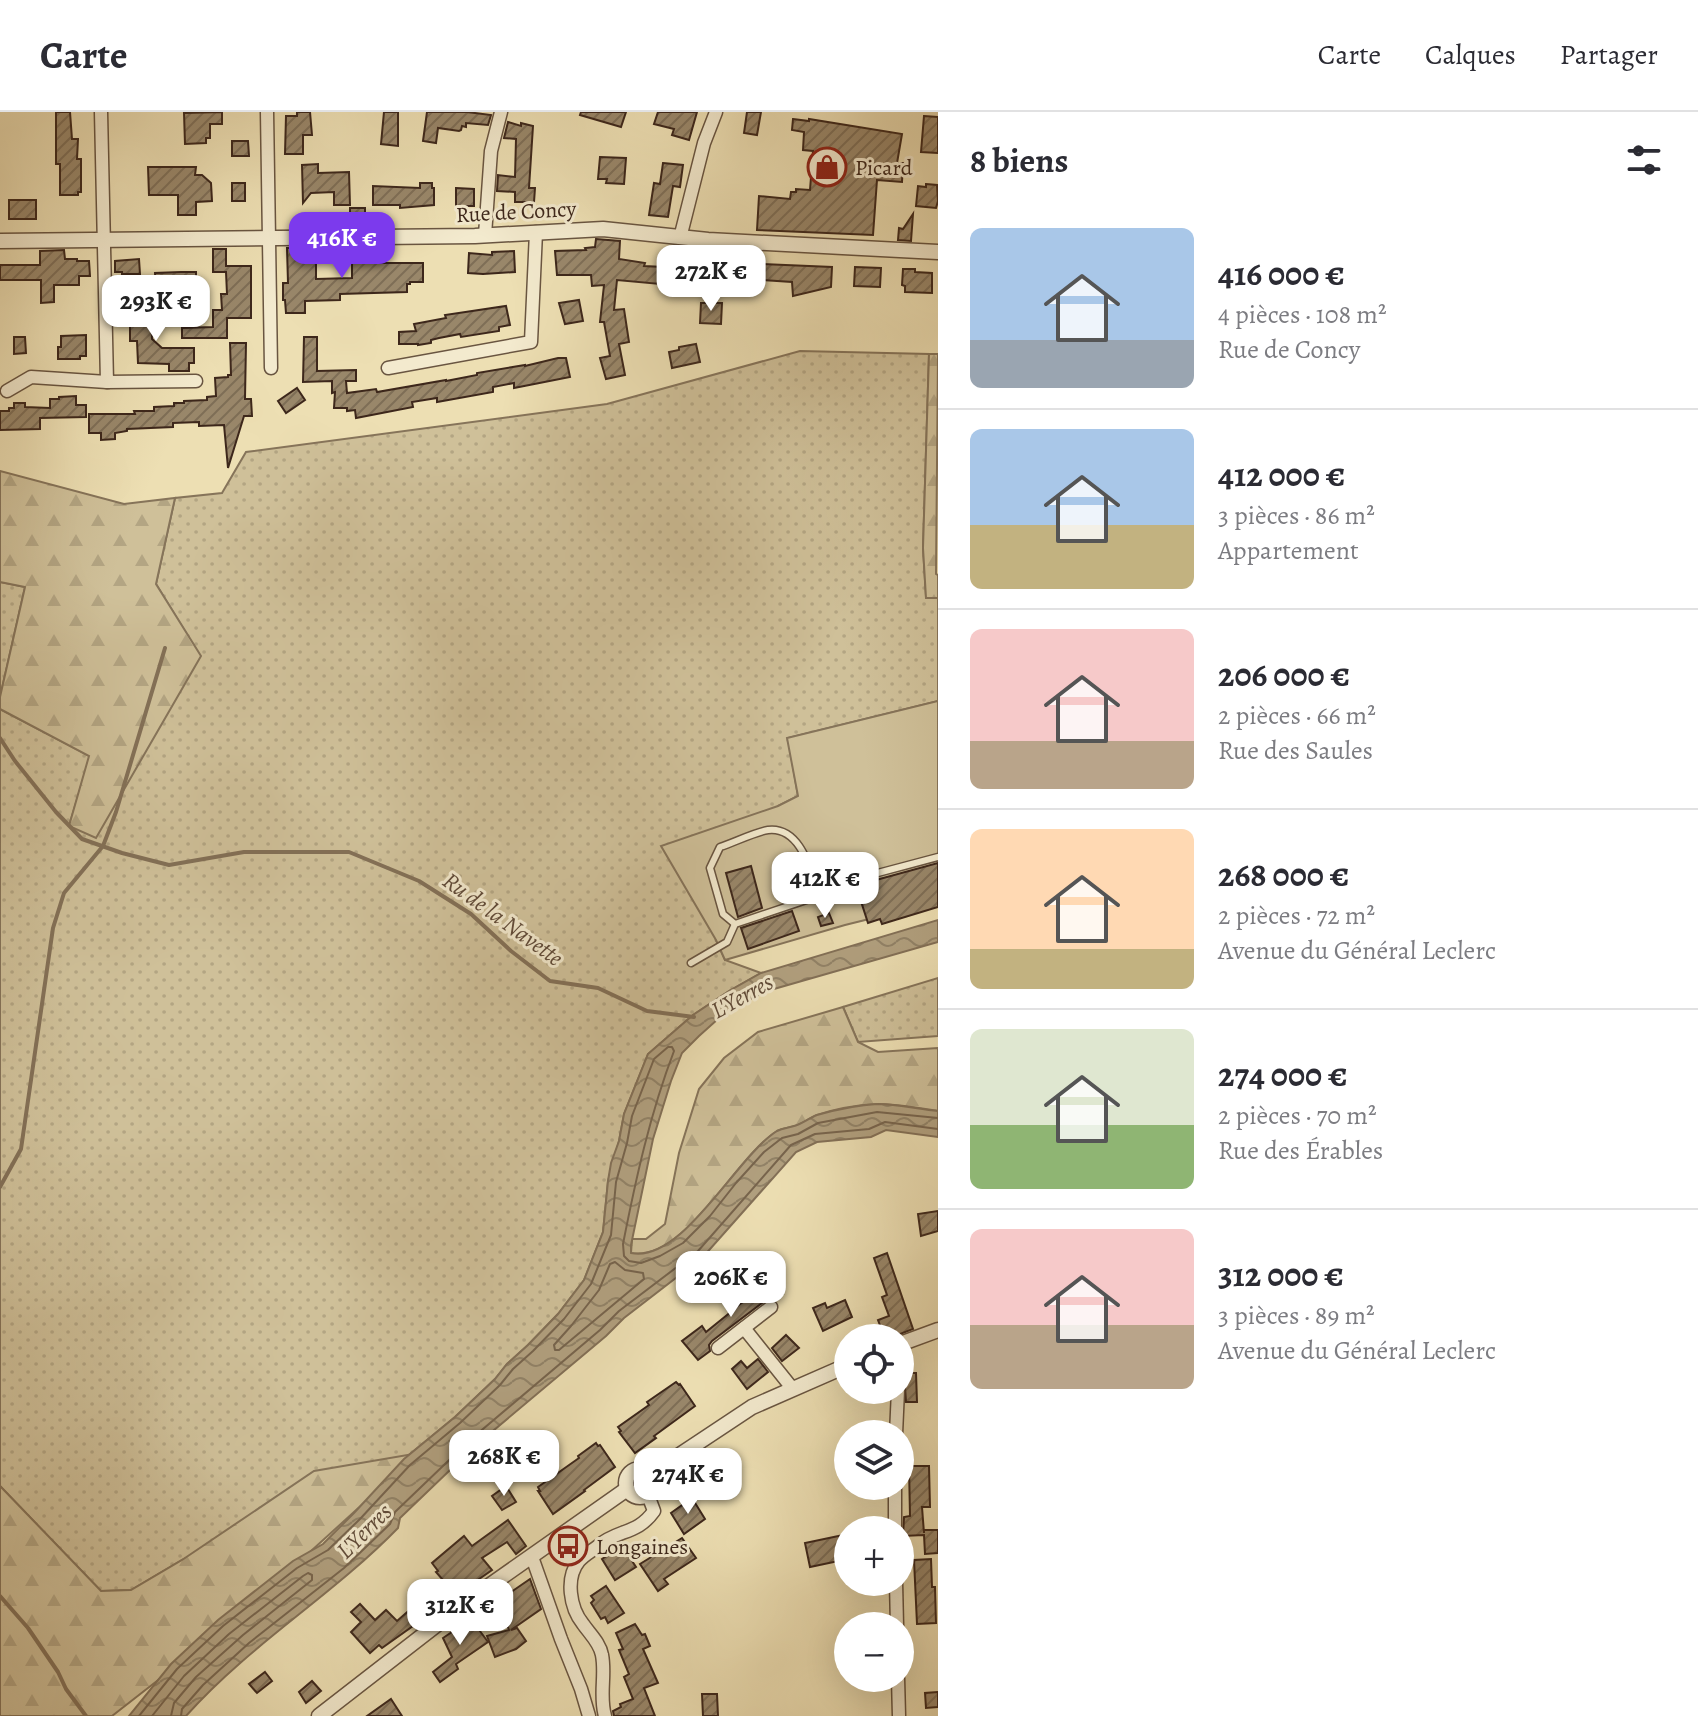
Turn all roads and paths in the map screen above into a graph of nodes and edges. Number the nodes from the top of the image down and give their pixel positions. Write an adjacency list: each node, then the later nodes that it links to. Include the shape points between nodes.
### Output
1 (101, 112): 9 (street)
2 (267, 112): 7 (street)
3 (501, 112): 6 (street, via 491,151)
4 (716, 112): 8 (street)
5 (536, 232): 6 (street, Rue de Concy); 8 (street, Rue de Concy, via 603,229); 13 (street, via 531,342)
6 (485, 235): 7 (street, Rue de Concy)
7 (270, 237): 9 (street, Rue de Concy); 12 (street)
8 (680, 238): 11 (street, Rue de Concy)
9 (103, 240): 10 (street, Rue de Concy); 15 (street)
10 (0, 241)
11 (938, 252)
12 (271, 368)
13 (388, 368)
14 (196, 381): 15 (street)
15 (107, 382): 16 (street, via 31,377)
16 (7, 391)
17 (938, 857): 18 (lane)
18 (820, 895): 19 (lane); 19 (lane, via 801,848 786,833 769,830 720,847 710,868 723,914)
19 (735, 924): 20 (lane, via 727,942)
20 (691, 963)
21 (771, 1307): 22 (street)
22 (744, 1328): 25 (street); 27 (street)
23 (938, 1330): 24 (street)
24 (914, 1339)
25 (718, 1348)
26 (834, 1371): 27 (street)
27 (792, 1388): 28 (street, via 752,1407)
28 (651, 1474): 29 (street, via 631,1472); 30 (street, via 654,1487)
29 (627, 1489): 30 (street, via 639,1497); 31 (street)
30 (648, 1495): 35 (street, via 654,1511 647,1521 605,1540 578,1562 571,1579 571,1602 602,1654)
31 (532, 1557): 33 (street); 34 (street)
32 (898, 1692): 36 (street)
33 (319, 1716)
34 (589, 1716)
35 (605, 1716)
36 (899, 1716)

